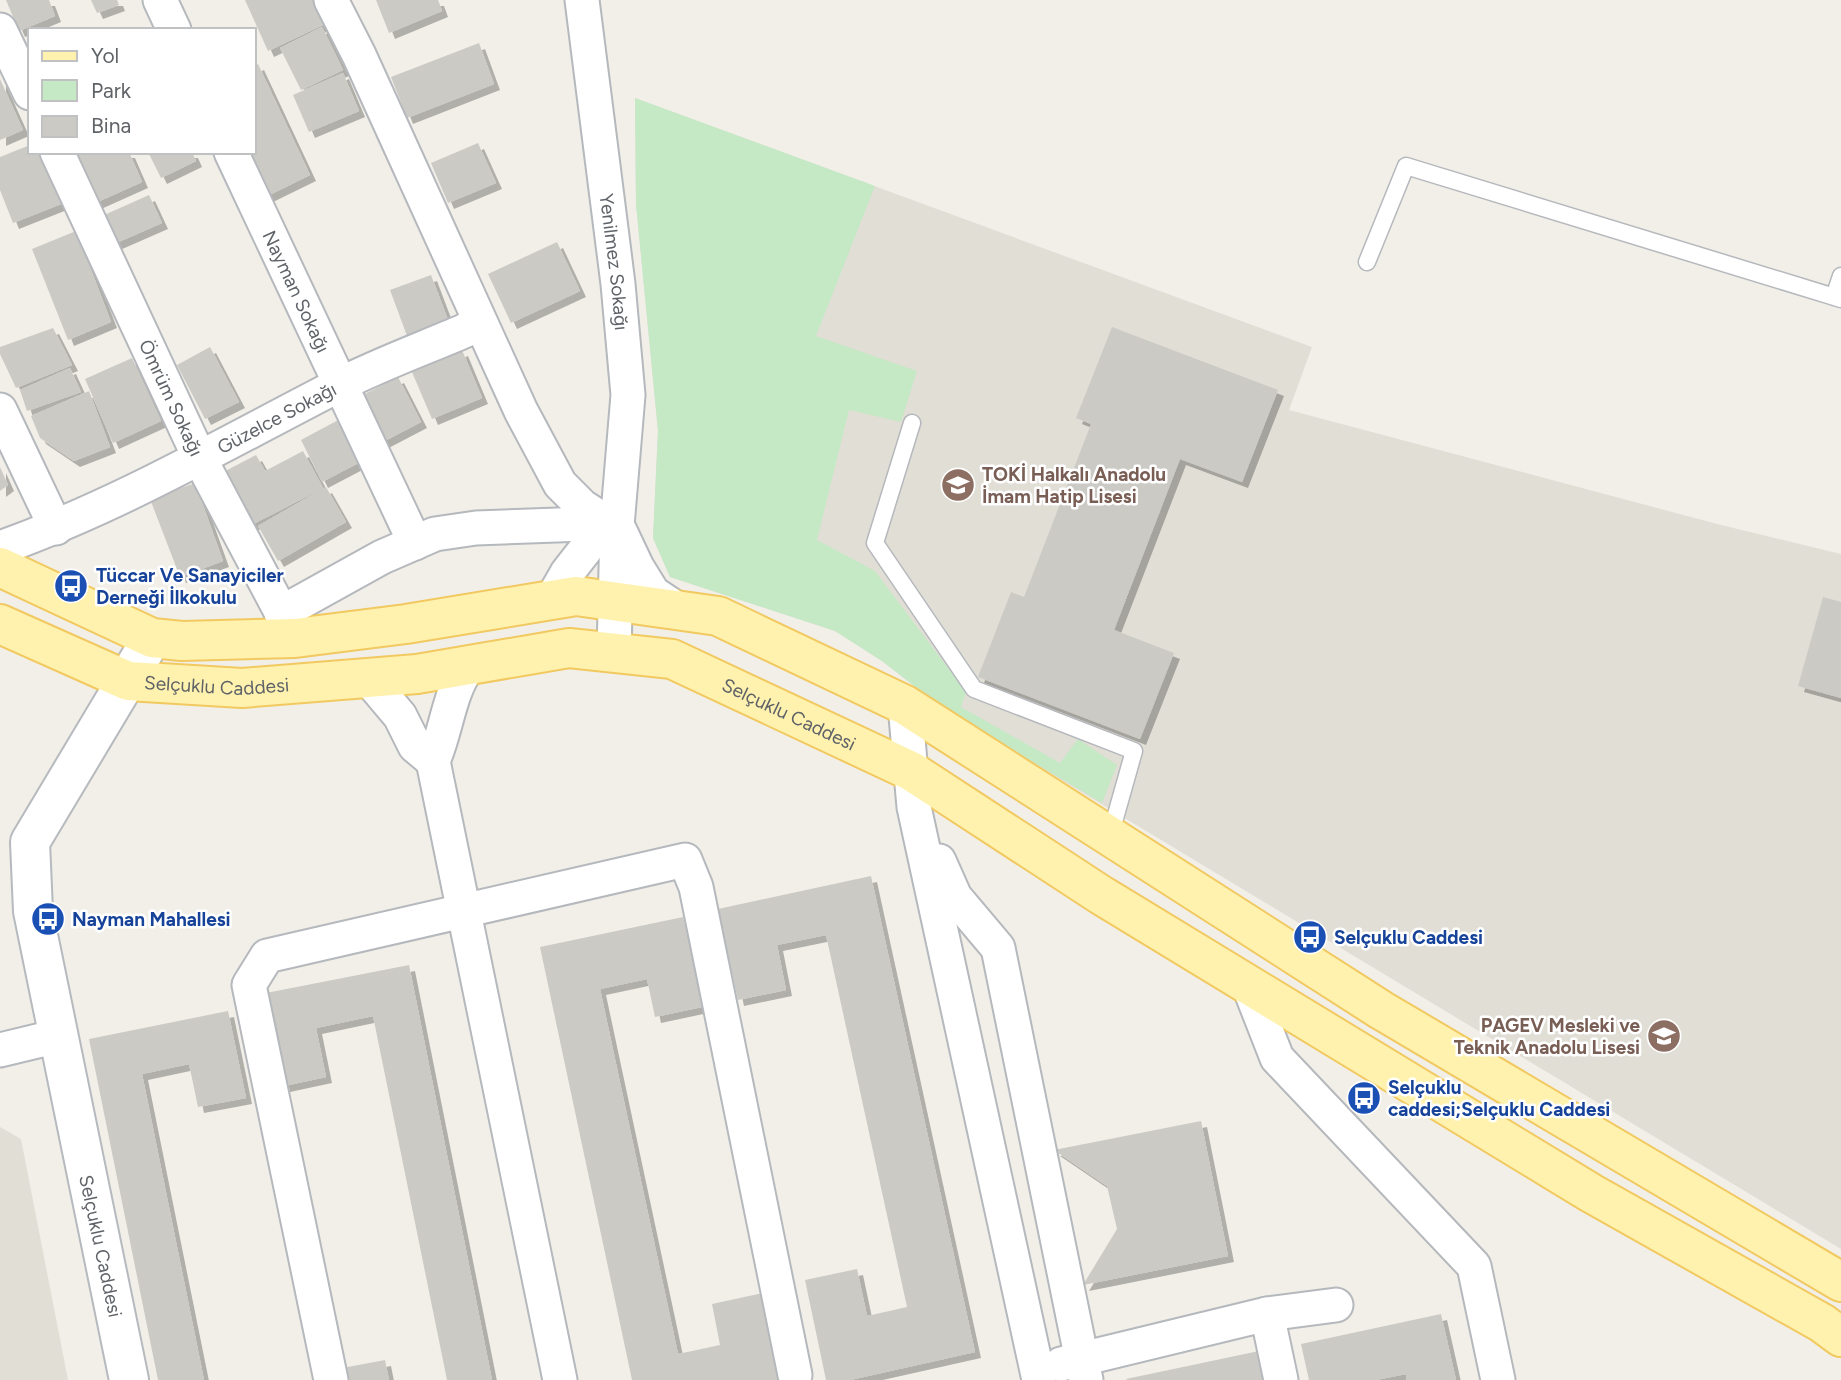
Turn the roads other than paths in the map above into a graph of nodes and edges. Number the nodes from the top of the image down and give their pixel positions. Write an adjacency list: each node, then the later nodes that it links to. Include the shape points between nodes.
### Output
1 (160, 0): 4 (street)
2 (331, 0): 12 (street)
3 (582, 0): 17 (street, Yenilmez Sokağı, via 628,395)
4 (172, 28)
5 (0, 30): 6 (street)
6 (28, 89)
7 (58, 154): 16 (street, Ömrüm Sokağı)
8 (232, 154): 13 (street, Nayman Sokağı)
9 (1367, 262): 11 (lane, via 1406,166)
10 (1841, 276): 11 (lane)
11 (1838, 298)
12 (479, 322): 13 (street, Güzelce Sokağı); 17 (street, via 560,484 582,506)
13 (339, 385): 16 (street, Güzelce Sokağı); 19 (street, Nayman Sokağı)
14 (0, 410): 18 (street)
15 (912, 423): 35 (lane, via 875,542 974,689 1134,751)
16 (200, 459): 18 (street, Güzelce Sokağı); 26 (street, Ömrüm Sokağı)
17 (614, 524): 19 (street, via 476,528 435,534); 22 (street, via 592,541); 23 (street, Yenilmez Sokağı); 24 (street, via 653,593)
18 (56, 528): 20 (street, Güzelce Sokağı)
19 (415, 543): 26 (street, via 382,557)
20 (0, 548)
21 (0, 568): 27 (main road)
22 (551, 601): 23 (main road, via 576,596); 26 (main road, via 406,624)
23 (615, 602): 24 (main road); 28 (street, Yenilmez Sokağı)
24 (680, 611): 32 (main road, via 718,616)
25 (0, 624): 31 (main road, Selçuklu Caddesi)
26 (288, 625): 27 (main road, via 198,642)
27 (152, 638): 31 (street, Selçuklu Caddesi)
28 (614, 653): 29 (main road, Selçuklu Caddesi, via 569,648); 34 (main road, Selçuklu Caddesi, via 672,659)
29 (469, 666): 30 (main road, Selçuklu Caddesi); 33 (street, via 459,680)
30 (368, 678): 31 (main road, Selçuklu Caddesi, via 242,688); 33 (street, via 400,716 415,746)
31 (128, 681): 38 (street, Selçuklu Caddesi, via 30,842 33,911)
32 (905, 705): 34 (street); 35 (main road)
33 (433, 761): 36 (street)
34 (912, 789): 37 (main road, Selçuklu Caddesi); 45 (street, via 955,897 998,948); 46 (street)
35 (1110, 836): 40 (main road, via 1381,1010)
36 (465, 911): 47 (street, via 685,860 696,887); 49 (street, via 267,956 249,985); 50 (street)
37 (1248, 984): 43 (main road, Selçuklu Caddesi, via 1591,1193); 52 (street, via 1277,1058 1474,1266)
38 (58, 1036): 39 (street); 48 (street, Selçuklu Caddesi)
39 (0, 1049)
40 (1841, 1282)
41 (1336, 1305): 42 (street)
42 (1267, 1314): 45 (street); 51 (street)
43 (1832, 1330): 44 (main road)
44 (1841, 1360)
45 (1084, 1369): 46 (street)
46 (1038, 1375)
47 (795, 1376)
48 (128, 1380)
49 (331, 1380)
50 (561, 1380)
51 (1281, 1380)
52 (1498, 1380)

